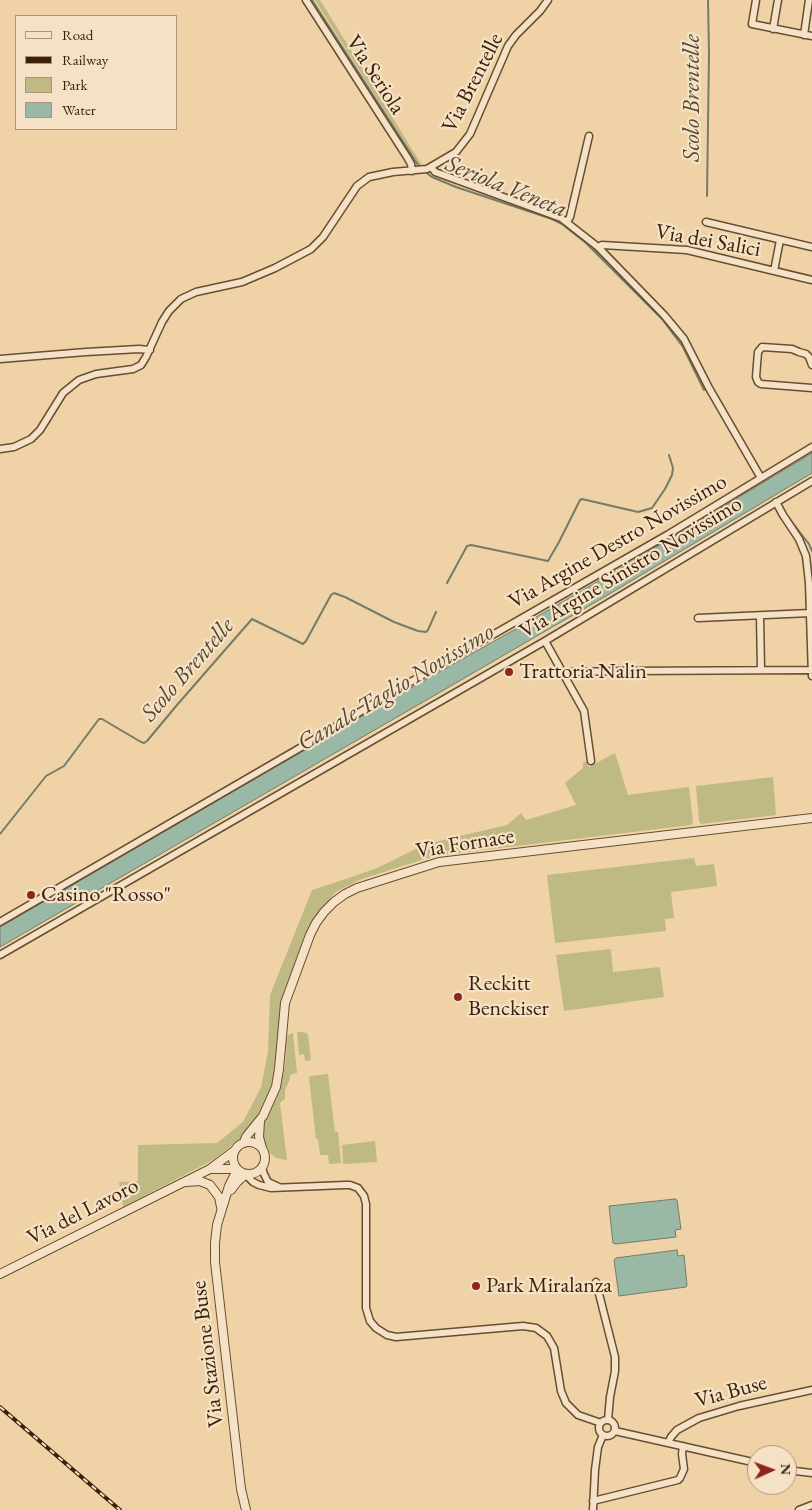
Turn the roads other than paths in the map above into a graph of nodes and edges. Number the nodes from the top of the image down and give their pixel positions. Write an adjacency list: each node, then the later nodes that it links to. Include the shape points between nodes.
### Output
1 (306, 0): 11 (street, Via Seriola, via 407,157)
2 (548, 0): 10 (street, Via Brentelle, via 508,46 466,141 456,152)
3 (756, 0): 6 (street, via 752,24)
4 (778, 0): 6 (street)
5 (809, 0): 7 (street)
6 (773, 29): 7 (street)
7 (804, 35): 8 (street)
8 (812, 36)
9 (589, 136): 12 (street)
10 (426, 169): 11 (street, Via Brentelle); 12 (street)
11 (412, 171): 19 (street, Via Brentelle, via 376,174 362,180 323,237 306,251 242,282 196,292 181,299 169,311)
12 (567, 222): 15 (street)
13 (706, 222): 14 (street)
14 (780, 240): 16 (street); 17 (street)
15 (598, 246): 17 (street, Via dei Salici, via 688,250); 25 (street, via 684,339)
16 (812, 247)
17 (774, 271): 18 (street, Via dei Salici)
18 (812, 280)
19 (150, 350): 20 (street); 24 (street, Via Brentelle, via 136,368 96,374 73,384 31,439 14,448)
20 (0, 359)
21 (812, 365): 22 (street, via 806,354 762,347 758,352 756,376 762,384)
22 (812, 388)
23 (812, 447): 25 (street, Via Argine Destro Novissimo)
24 (0, 449)
25 (761, 478): 38 (street, Via Argine Destro Novissimo)
26 (812, 481): 27 (street, Via Argine Sinistro Novissimo)
27 (776, 502): 28 (street, via 804,549); 31 (street, Via Argine Sinistro Novissimo)
28 (810, 614): 29 (street); 33 (street)
29 (760, 616): 30 (street); 32 (street)
30 (698, 618)
31 (545, 640): 34 (street); 39 (street, Via Argine Sinistro Novissimo)
32 (761, 670): 33 (street); 34 (street, via 606,671)
33 (812, 670): 35 (street)
34 (564, 675): 36 (street, via 584,712)
35 (812, 676)
36 (591, 761)
37 (812, 818): 40 (street, Via Fornace, via 439,862 351,890 324,912 310,935 285,1003 278,1078)
38 (0, 922)
39 (0, 954)
40 (260, 1121): 41 (street, Via Fornace); 42 (street, Via Fornace)
41 (244, 1142): 42 (street, via 254,1142); 43 (street)
42 (262, 1148): 44 (street, via 266,1158)
43 (234, 1151): 45 (street, Via del Lavoro); 46 (street)
44 (262, 1168): 47 (street, via 258,1173); 49 (street, via 268,1182)
45 (210, 1169): 46 (street, Via del Lavoro); 48 (street, Via del Lavoro)
46 (237, 1169): 47 (street); 50 (street, Via Stazione Buse, via 228,1186)
47 (247, 1175): 49 (street, via 259,1185); 50 (street, Via Stazione Buse, via 234,1185)
48 (181, 1182): 51 (street, Via del Lavoro, via 200,1181 210,1185 219,1197); 52 (street, Via del Lavoro)
49 (280, 1187): 56 (street, via 348,1185 363,1194 366,1204 366,1308 370,1320 379,1330 396,1337 518,1326 536,1328 547,1336 554,1348 566,1403 578,1414)
50 (227, 1196): 51 (street, Via Stazione Buse)
51 (222, 1210): 66 (street, Via Stazione Buse, via 215,1243 216,1278)
52 (0, 1274)
53 (596, 1282): 55 (street, via 615,1357)
54 (812, 1390): 59 (street, Via Buse, via 699,1418 677,1430)
55 (608, 1420): 56 (street); 57 (street, via 614,1423)
56 (601, 1423): 58 (street, via 599,1430)
57 (615, 1431): 58 (street, via 611,1436); 59 (street)
58 (603, 1435): 64 (street, via 598,1446)
59 (668, 1443): 60 (street)
60 (683, 1446): 61 (street); 64 (street, via 684,1469 678,1480)
61 (747, 1461)
62 (797, 1471): 63 (street)
63 (812, 1473)
64 (593, 1502): 67 (street)
65 (812, 1505): 68 (street)
66 (246, 1510)
67 (593, 1510)
68 (799, 1510)

